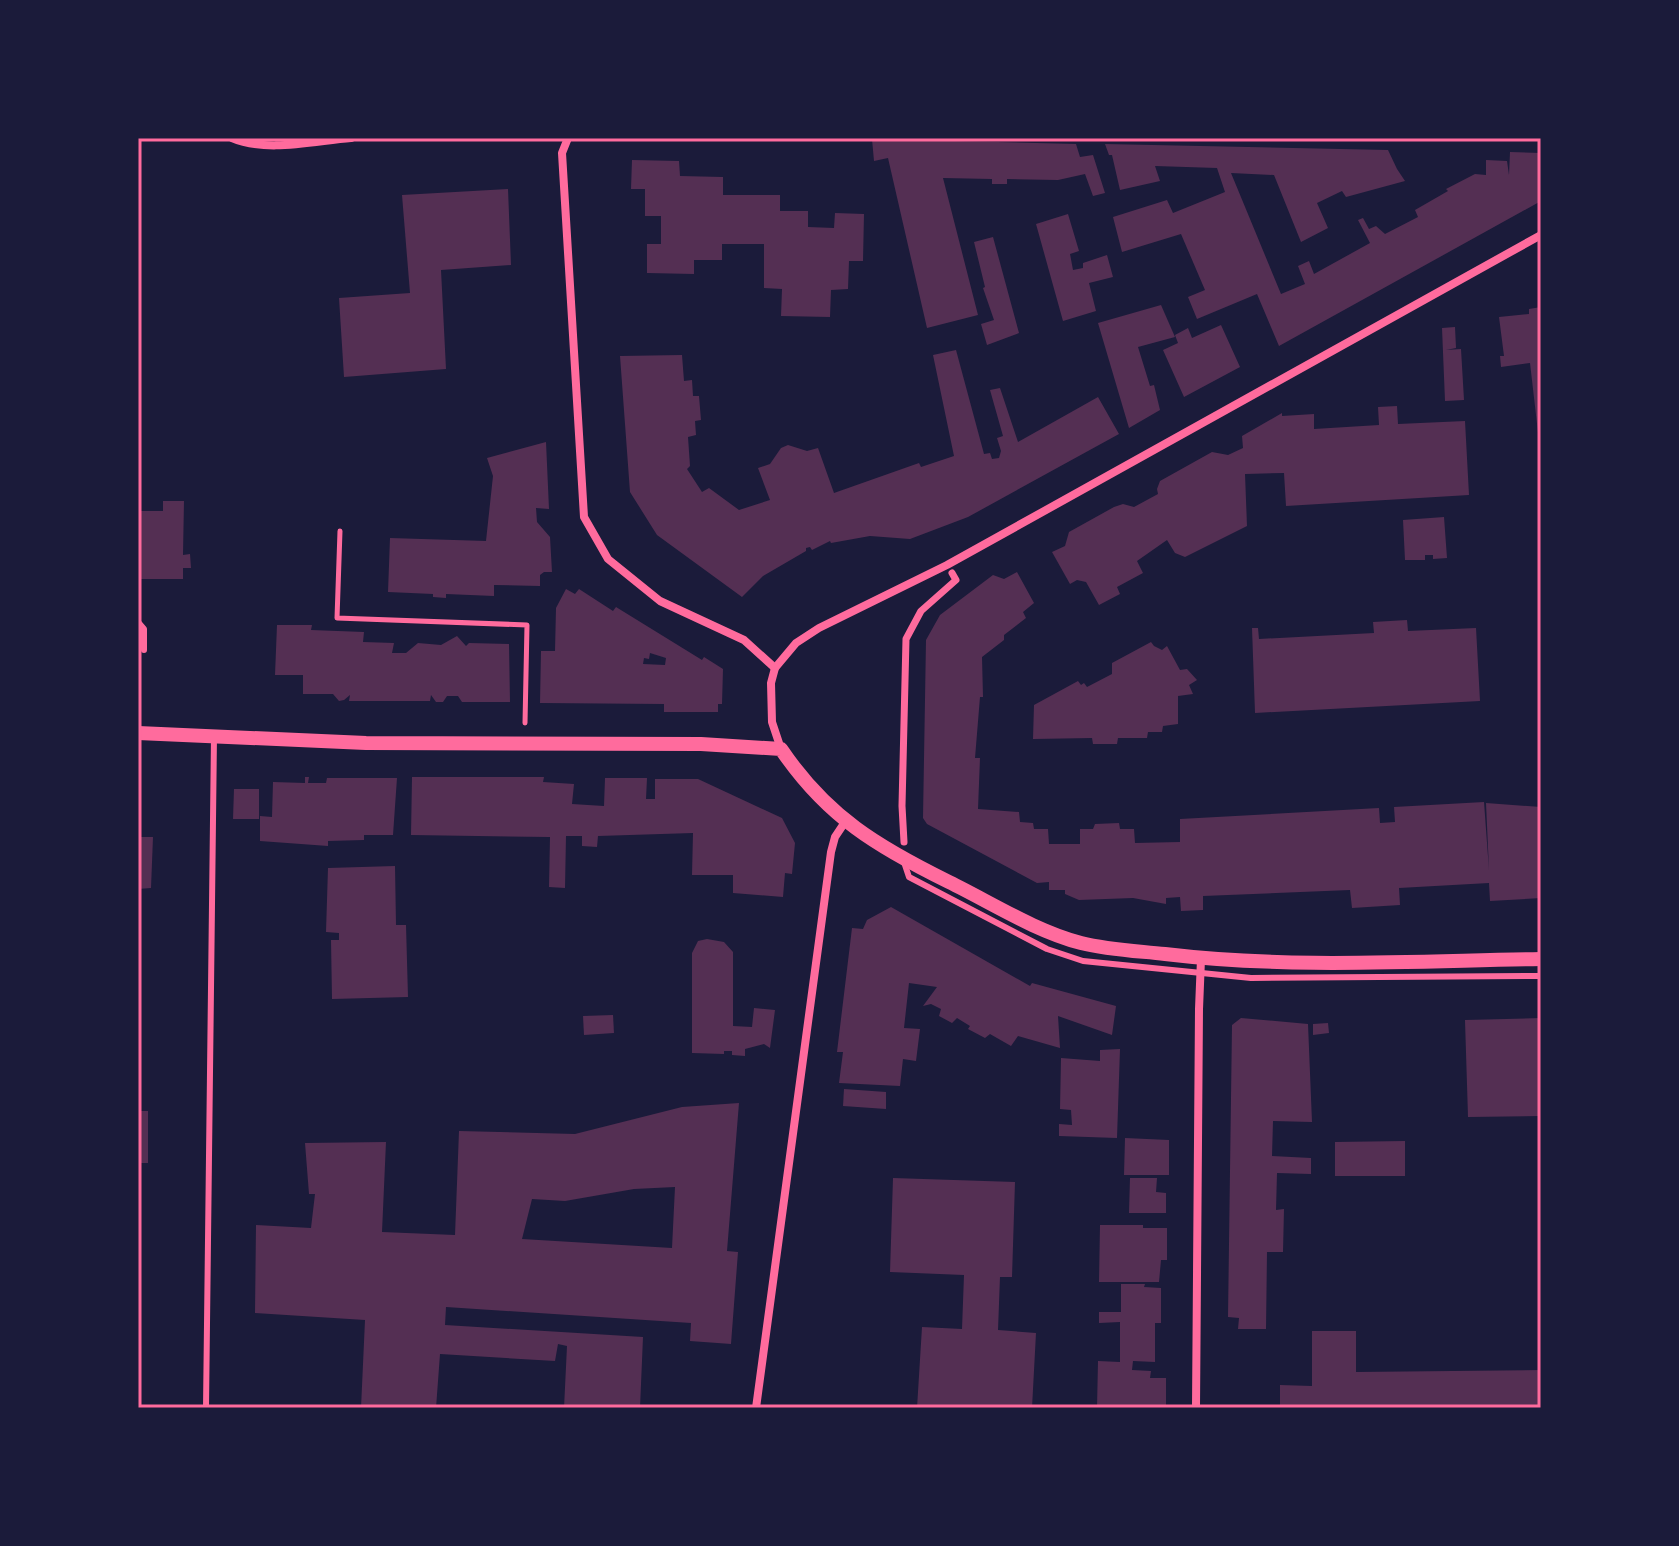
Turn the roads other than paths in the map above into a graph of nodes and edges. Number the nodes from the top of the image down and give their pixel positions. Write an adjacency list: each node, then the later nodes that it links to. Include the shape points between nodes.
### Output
1 (232, 138): 2 (street, via 245,144 283,144)
2 (351, 138)
3 (568, 138): 8 (street, via 562,153 584,517 608,559 660,601 744,640)
4 (1541, 235): 8 (street, via 947,565 819,628 796,643)
5 (952, 573): 13 (street, via 956,580 921,611 906,639)
6 (138, 622): 7 (lane, via 144,629)
7 (144, 650)
8 (775, 668): 11 (street, via 770,703)
9 (138, 733): 10 (street)
10 (214, 735): 11 (street, via 366,743); 17 (lane)
11 (781, 749): 12 (street)
12 (845, 822): 15 (street, via 902,859 1061,937); 18 (street, via 831,852)
13 (904, 842)
14 (1541, 959): 15 (street)
15 (1201, 966): 16 (lane, via 1279,979); 19 (street)
16 (1541, 976)
17 (206, 1408)
18 (756, 1408)
19 (1196, 1408)

